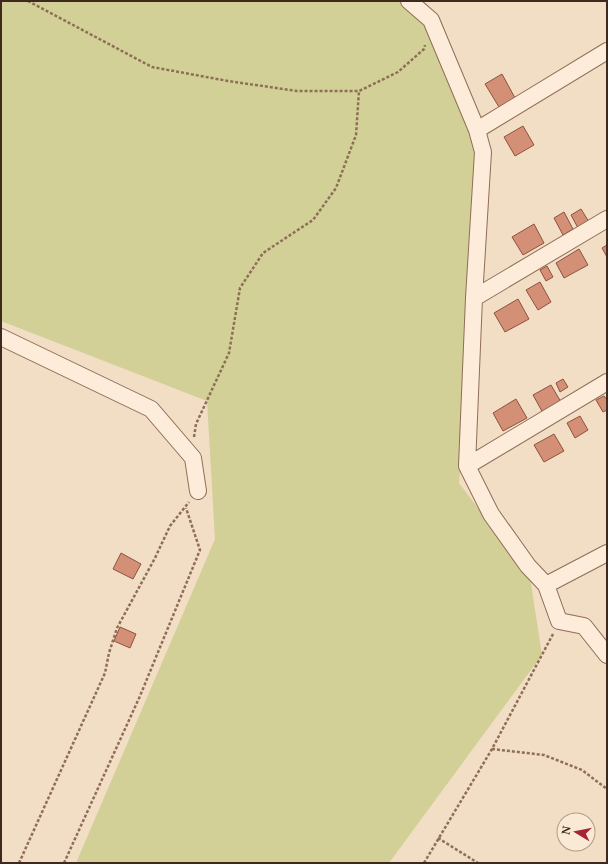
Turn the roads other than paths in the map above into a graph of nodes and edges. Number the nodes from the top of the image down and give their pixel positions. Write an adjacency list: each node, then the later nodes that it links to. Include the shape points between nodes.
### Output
1 (417, 3): 3 (street, via 431,20)
2 (607, 50): 3 (street)
3 (477, 130): 5 (street, via 483,152)
4 (607, 219): 5 (street)
5 (474, 298): 8 (street)
6 (1, 337): 9 (street, via 151,409 192,458)
7 (607, 382): 8 (street)
8 (467, 466): 11 (street, via 491,514 528,566)
9 (198, 490)
10 (607, 553): 11 (street)
11 (546, 586): 12 (street, via 559,621 584,626)
12 (607, 655)

